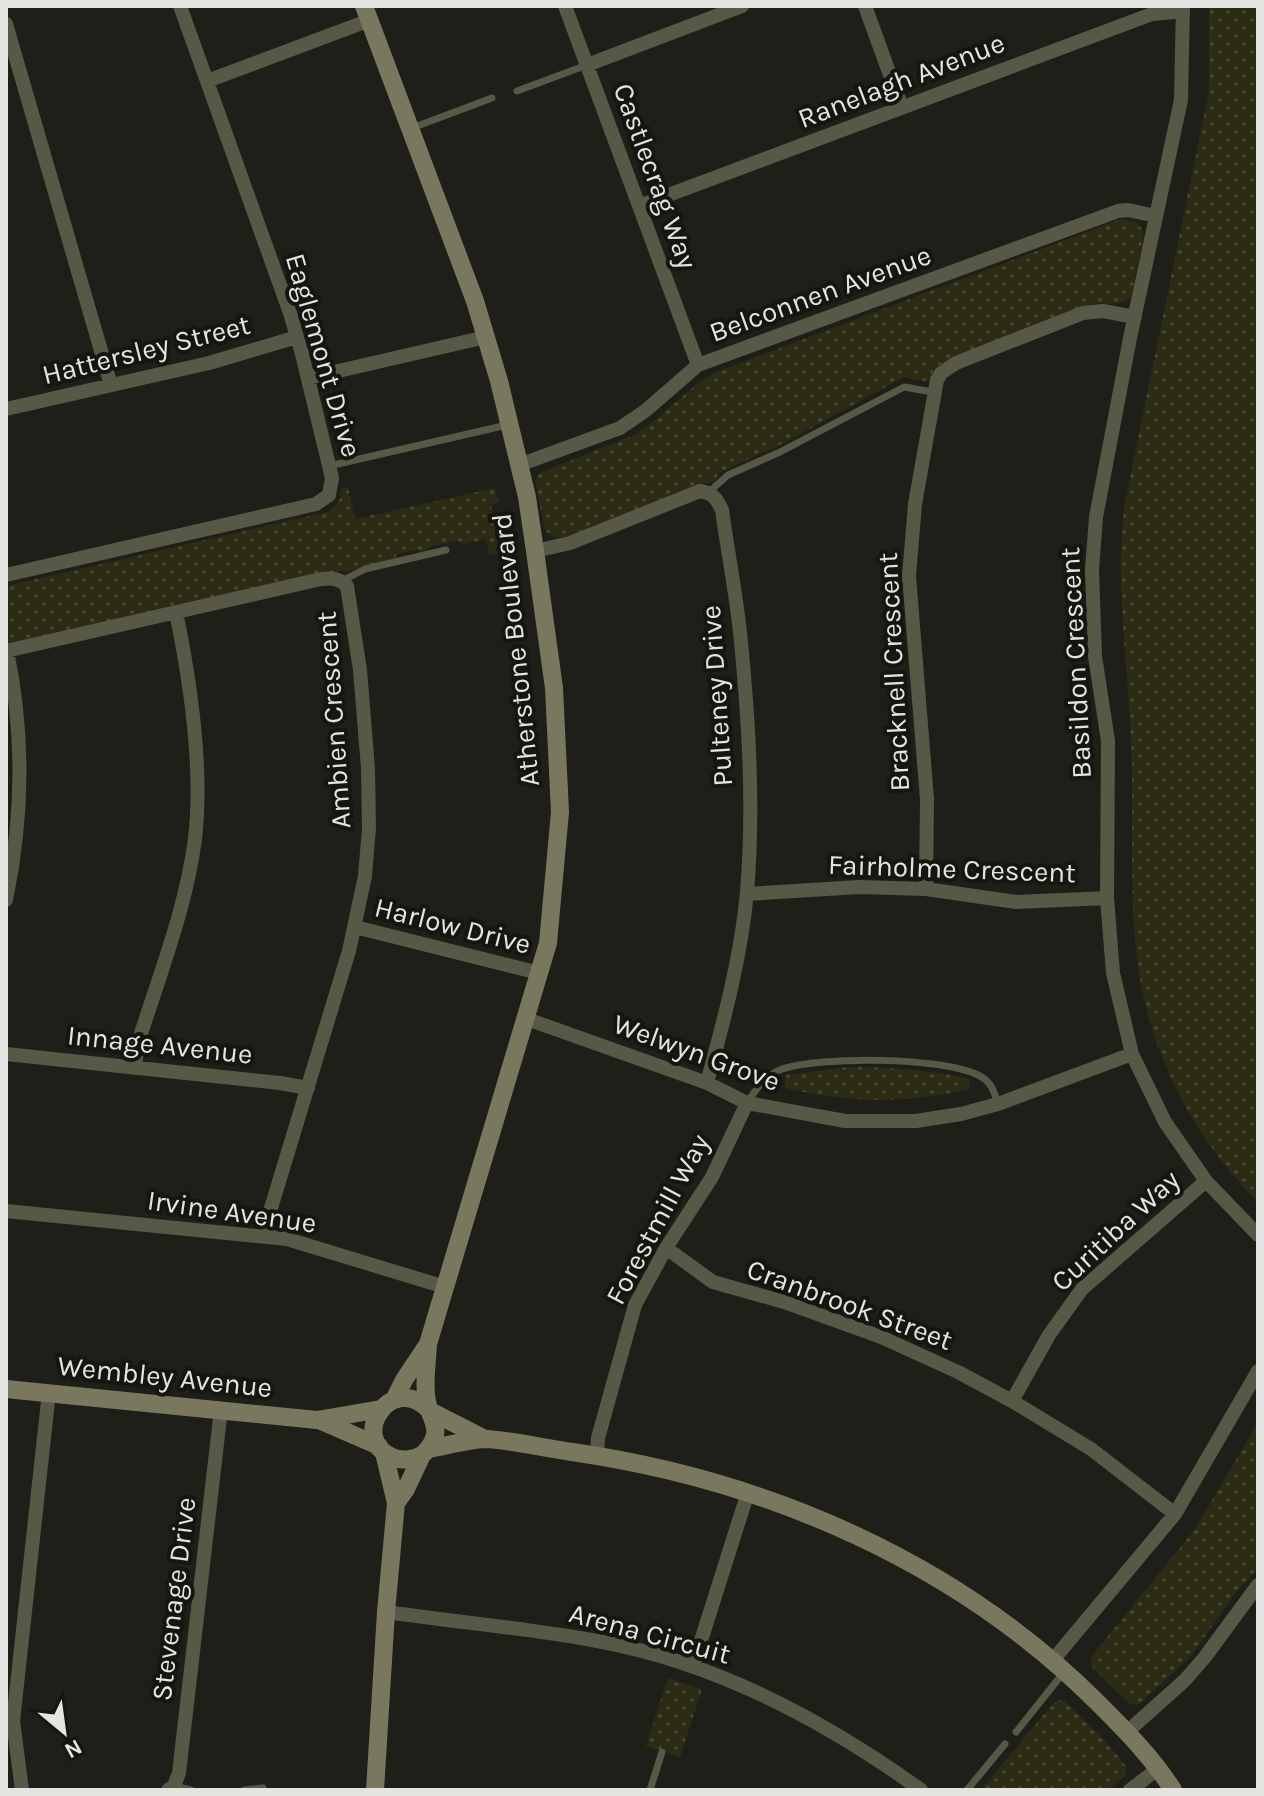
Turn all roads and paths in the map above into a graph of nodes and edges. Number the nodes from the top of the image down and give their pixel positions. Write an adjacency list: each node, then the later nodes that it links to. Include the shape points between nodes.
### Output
1 (180, 6): 9 (street, Eaglemont Drive)
2 (565, 6): 8 (street, Castlecrag Way)
3 (742, 6): 8 (street)
4 (865, 6): 12 (street)
5 (1183, 8): 12 (street, Ranelagh Avenue, via 1152,14); 15 (street, Basildon Crescent, via 1182,89)
6 (367, 13): 9 (street); 13 (street, Atherstone Boulevard)
7 (6, 24): 21 (street)
8 (587, 65): 10 (lane); 14 (street, Castlecrag Way)
9 (207, 81): 17 (street, Eaglemont Drive)
10 (517, 91)
11 (492, 98): 13 (lane)
12 (902, 108): 14 (street, Ranelagh Avenue)
13 (411, 128): 18 (street, Atherstone Boulevard)
14 (639, 206): 19 (street, Castlecrag Way)
15 (1156, 216): 16 (street, Basildon Crescent); 19 (street, Belconnen Avenue, via 1118,211)
16 (1135, 317): 22 (street, via 1083,313 956,363 941,373); 36 (street, Basildon Crescent, via 1096,517 1092,570 1095,656 1108,741)
17 (297, 337): 20 (street, Eaglemont Drive); 21 (street, Hattersley Street)
18 (486, 337): 20 (street); 24 (street, Atherstone Boulevard)
19 (698, 365): 25 (street, Belconnen Avenue, via 620,428)
20 (308, 378): 26 (street, Eaglemont Drive)
21 (111, 385): 23 (street, Hattersley Street)
22 (933, 392): 27 (lane, via 904,387 728,475); 34 (street, Bracknell Crescent, via 909,576 927,799)
23 (6, 409)
24 (509, 424): 25 (street, Atherstone Boulevard); 26 (lane)
25 (519, 465): 29 (street, Atherstone Boulevard)
26 (329, 466): 30 (street, Eaglemont Drive, via 329,495 316,504)
27 (709, 492): 29 (street, via 691,493 570,543); 35 (street, Pulteney Drive, via 722,510 741,640 749,747)
28 (446, 550): 31 (lane, via 365,569)
29 (535, 551): 39 (street, Atherstone Boulevard, via 554,688 560,812 548,943)
30 (6, 575)
31 (342, 581): 32 (street, Ambien Crescent, via 321,579); 38 (street, Ambien Crescent, via 350,597 360,670 369,798 365,876)
32 (176, 612): 33 (street, Ambien Crescent); 43 (street, via 191,719 195,837)
33 (6, 651): 37 (street, via 19,764)
34 (926, 889): 35 (street, Fairholme Crescent); 36 (street, Fairholme Crescent, via 1016,902)
35 (747, 894): 44 (street, Pulteney Drive, via 735,974)
36 (1107, 898): 42 (street, Basildon Crescent, via 1113,973)
37 (6, 900)
38 (355, 927): 39 (street, Harlow Drive); 45 (street, Ambien Crescent)
39 (539, 973): 40 (street, Atherstone Boulevard)
40 (524, 1018): 44 (street, Welwyn Grove); 53 (street, Atherstone Boulevard)
41 (6, 1054): 43 (street, Innage Avenue)
42 (1132, 1054): 47 (street, Welwyn Grove); 48 (street, Basildon Crescent, via 1165,1122)
43 (135, 1068): 45 (street, Innage Avenue)
44 (707, 1083): 46 (street, Welwyn Grove)
45 (308, 1088): 51 (street, Ambien Crescent)
46 (747, 1103): 47 (street, Welwyn Grove, via 845,1121 916,1121); 47 (lane, via 780,1070 893,1060 978,1075 993,1086); 52 (street, Forestmill Way, via 712,1177)
47 (998, 1104)
48 (1206, 1181): 50 (street, Basildon Crescent); 58 (street, Curitiba Way, via 1082,1289)
49 (6, 1211): 51 (street, Irvine Avenue)
50 (1258, 1235)
51 (267, 1237): 53 (street, Irvine Avenue)
52 (666, 1248): 58 (street, Cranbrook Street, via 713,1282 881,1337); 66 (street, Forestmill Way, via 635,1305)
53 (445, 1287): 54 (street, Atherstone Boulevard)
54 (428, 1344): 59 (street, Atherstone Boulevard); 61 (street, Atherstone Boulevard)
55 (1258, 1371): 69 (street)
56 (6, 1389): 57 (street, Wembley Avenue)
57 (49, 1392): 60 (street, Wembley Avenue); 81 (street, via 13,1721)
58 (1012, 1401): 69 (street, Cranbrook Street, via 1091,1449)
59 (388, 1404): 61 (street, via 410,1399); 62 (street, Wembley Avenue); 64 (street, via 374,1423)
60 (221, 1409): 62 (street, Wembley Avenue); 79 (street, Stevenage Drive, via 179,1773)
61 (429, 1410): 63 (street); 65 (street, via 435,1435)
62 (317, 1420): 64 (street, Wembley Avenue)
63 (485, 1439): 65 (street); 66 (street)
64 (382, 1450): 65 (street, via 399,1459); 68 (street)
65 (425, 1452): 68 (street)
66 (597, 1455): 67 (street)
67 (748, 1492): 72 (street, via 911,1562); 73 (street)
68 (396, 1503): 71 (street)
69 (1175, 1514): 72 (street)
70 (1258, 1585): 75 (street, via 1185,1680)
71 (386, 1612): 73 (street, Arena Circuit, via 599,1641); 84 (street)
72 (1059, 1665): 74 (lane); 75 (street)
73 (693, 1666): 86 (street, Arena Circuit, via 817,1722)
74 (1016, 1732)
75 (1127, 1732): 78 (street)
76 (1005, 1744): 87 (lane)
77 (662, 1752): 85 (lane)
78 (1159, 1768): 88 (street); 89 (street)
79 (171, 1788): 82 (lane)
80 (263, 1788): 83 (lane)
81 (22, 1790)
82 (191, 1790)
83 (244, 1790)
84 (375, 1790)
85 (650, 1790)
86 (921, 1790)
87 (967, 1790)
88 (1130, 1790)
89 (1173, 1790)

